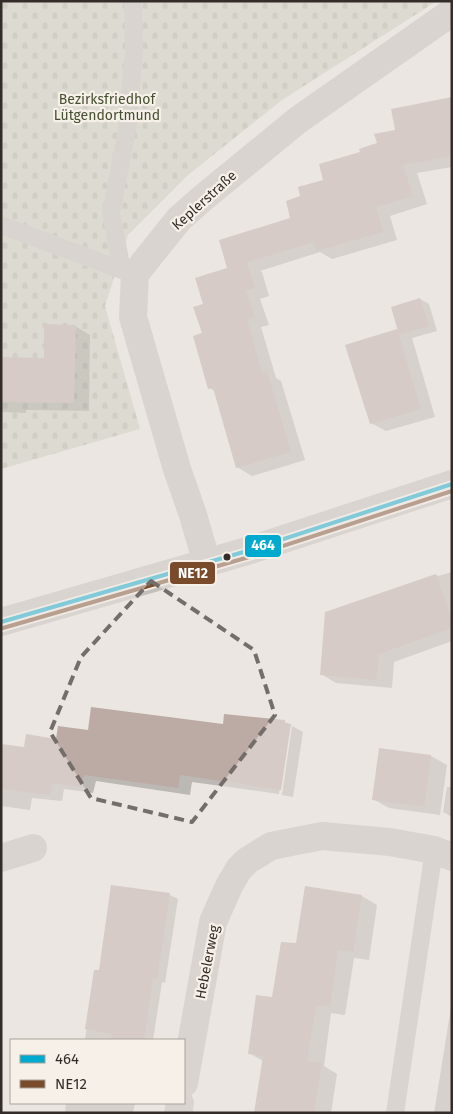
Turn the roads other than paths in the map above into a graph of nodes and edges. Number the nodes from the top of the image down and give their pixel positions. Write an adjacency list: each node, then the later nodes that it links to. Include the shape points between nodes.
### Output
1 (133, 1): 3 (lane, via 134,52 127,130 111,213 122,270)
2 (452, 12): 5 (street, Keplerstraße, via 298,120 204,197 179,219 135,274 133,317)
3 (1, 225)
4 (452, 484): 5 (street)
5 (207, 562): 6 (street)
6 (1, 622)
7 (33, 848): 9 (street)
8 (443, 854): 10 (street, Hebelerweg, via 390,842 322,836 271,846 247,861 229,886 213,922); 11 (lane, Hebelerweg)
9 (1, 858)
10 (185, 1077)
11 (395, 1113)

